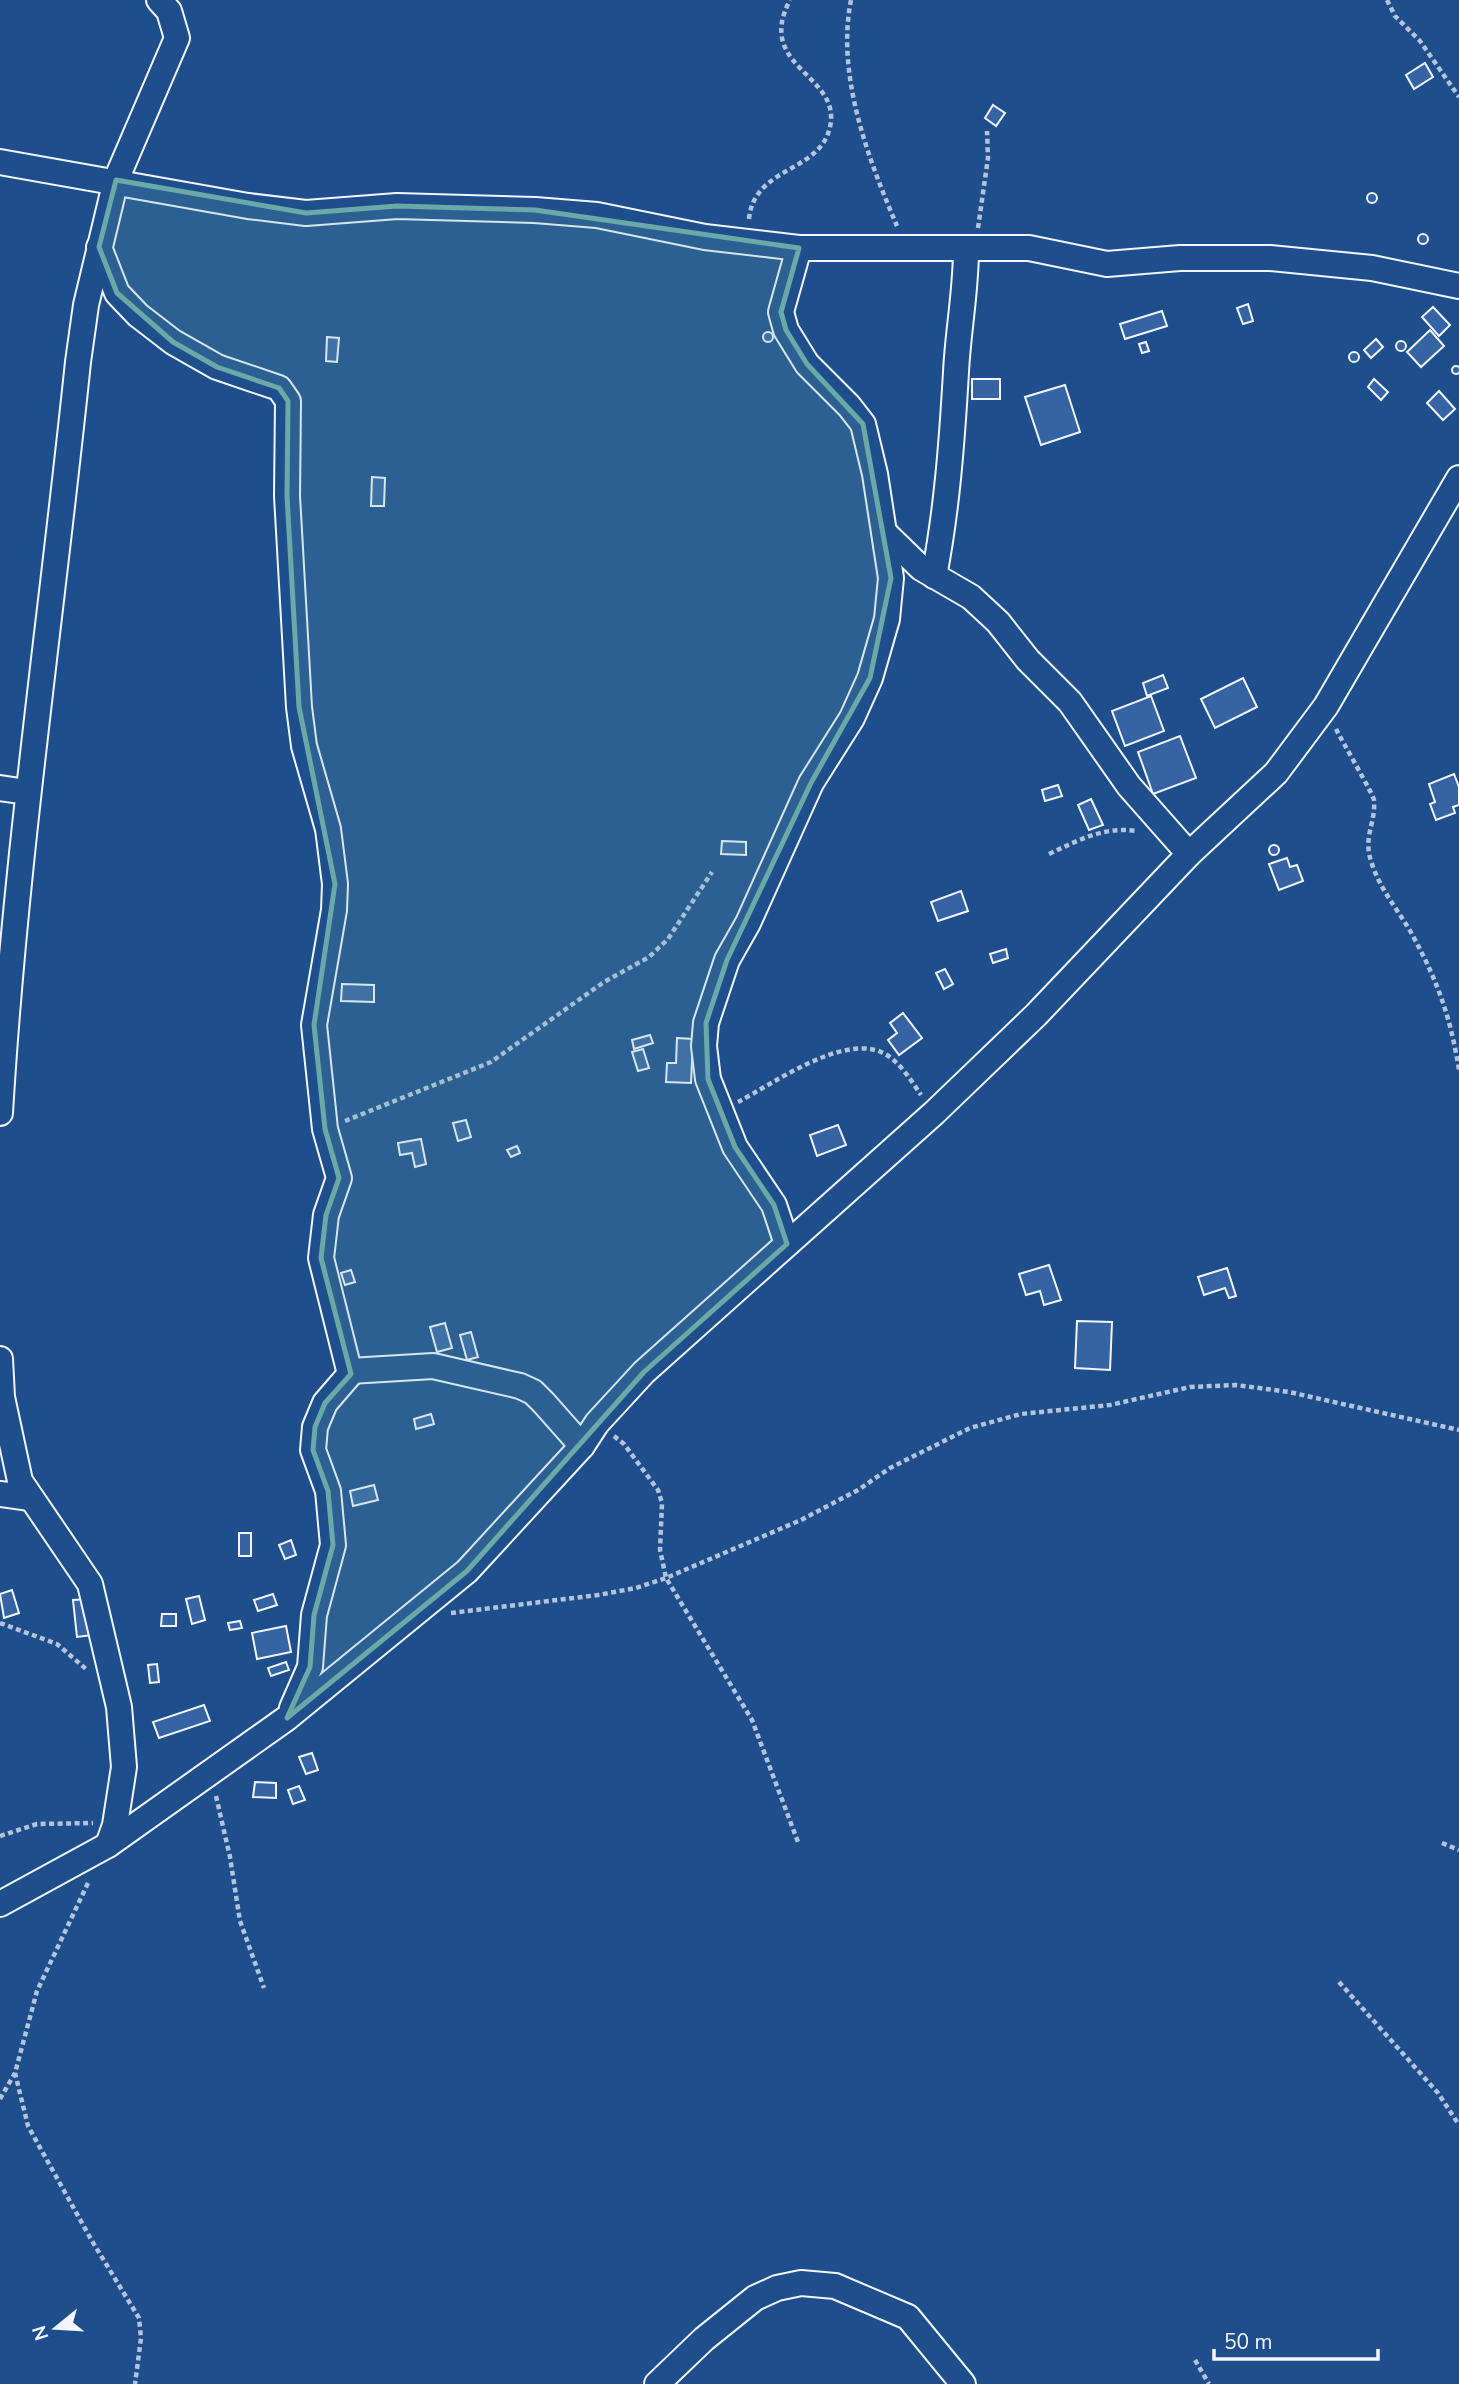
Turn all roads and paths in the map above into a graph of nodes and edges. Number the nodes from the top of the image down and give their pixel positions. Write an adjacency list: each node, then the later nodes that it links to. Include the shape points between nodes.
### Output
1 (159, 0): 8 (street, via 169,11 177,38)
2 (790, 0): 9 (path, via 780,20 780,36 828,101 830,128 812,155 758,192 750,206)
3 (851, 0): 13 (path, via 848,30 855,102 873,164)
4 (1387, 0): 5 (path)
5 (1459, 97)
6 (987, 131): 12 (path, via 988,158)
7 (0, 162): 8 (street)
8 (116, 180): 9 (street, via 306,213 397,206 535,210 597,215); 10 (street)
9 (748, 241): 11 (street)
10 (99, 247): 15 (street); 16 (street)
11 (799, 247): 13 (street); 18 (street, via 781,312 786,331 807,364 863,425)
12 (970, 249): 13 (street); 14 (street, via 1029,248 1107,264 1180,258 1328,262); 19 (street, via 954,429)
13 (907, 250)
14 (1459, 286)
15 (117, 293): 16 (street); 31 (street, via 173,342 217,367 279,388 288,401 287,496 299,707 304,746 328,829 335,884 314,1025)
16 (86, 305): 22 (street)
17 (1459, 478): 20 (street)
18 (886, 534): 19 (street); 28 (street, via 890,592 870,678 852,718 811,783 727,960 706,1023 705,1064)
19 (934, 576): 25 (street, via 971,597 998,622 1070,702 1129,786)
20 (1326, 706): 25 (street, via 1276,773); 27 (path, via 1353,766 1373,795 1367,847 1372,865 1438,988 1451,1023)
21 (0, 788): 22 (street)
22 (27, 792): 29 (street)
23 (1146, 834): 24 (path, via 1118,828 1102,831)
24 (1049, 854)
25 (1189, 854): 30 (street, via 1036,1015)
26 (712, 872): 31 (path, via 668,939 649,957 576,1000 491,1062)
27 (1459, 1070)
28 (721, 1110): 30 (path, via 815,1060 866,1048 884,1053 900,1067); 32 (street, via 738,1154 774,1205)
29 (0, 1113)
30 (934, 1113): 32 (street)
31 (325, 1129): 34 (street, via 339,1178 326,1215 321,1258)
32 (787, 1244): 35 (street, via 644,1372)
33 (0, 1359): 39 (street, via 2,1398 15,1460)
34 (350, 1371): 37 (street, via 433,1366 520,1386 544,1402); 44 (street, via 325,1403 315,1427 313,1450 328,1491 333,1545 313,1615 310,1667)
35 (597, 1423): 37 (street); 40 (path, via 624,1444 658,1490)
36 (1459, 1430): 40 (path, via 1289,1392 1236,1385 1190,1387 1110,1405 1021,1414 970,1428 802,1520)
37 (582, 1446): 41 (street, via 467,1571)
38 (0, 1494): 39 (street)
39 (30, 1498): 46 (street, via 83,1572 95,1603 119,1707 124,1767)
40 (666, 1578): 41 (path, via 572,1599); 48 (path, via 752,1720)
41 (411, 1618): 44 (street)
42 (0, 1623): 43 (path, via 57,1644)
43 (94, 1678)
44 (287, 1718): 45 (street)
45 (210, 1771): 46 (street); 53 (path, via 240,1921)
46 (111, 1835): 47 (path, via 81,1822 37,1824); 51 (street); 54 (path, via 37,1991)
47 (0, 1836)
48 (798, 1842)
49 (1443, 1843): 50 (path)
50 (1459, 1850)
51 (0, 1904)
52 (1339, 1982): 56 (path, via 1438,2093)
53 (264, 1988)
54 (15, 2073): 55 (path); 58 (path, via 28,2126 139,2318)
55 (0, 2099)
56 (1459, 2125)
57 (1195, 2360): 61 (path)
58 (135, 2384)
59 (657, 2384): 60 (street, via 755,2298 801,2283 835,2286 908,2317)
60 (963, 2384)
61 (1209, 2384)

